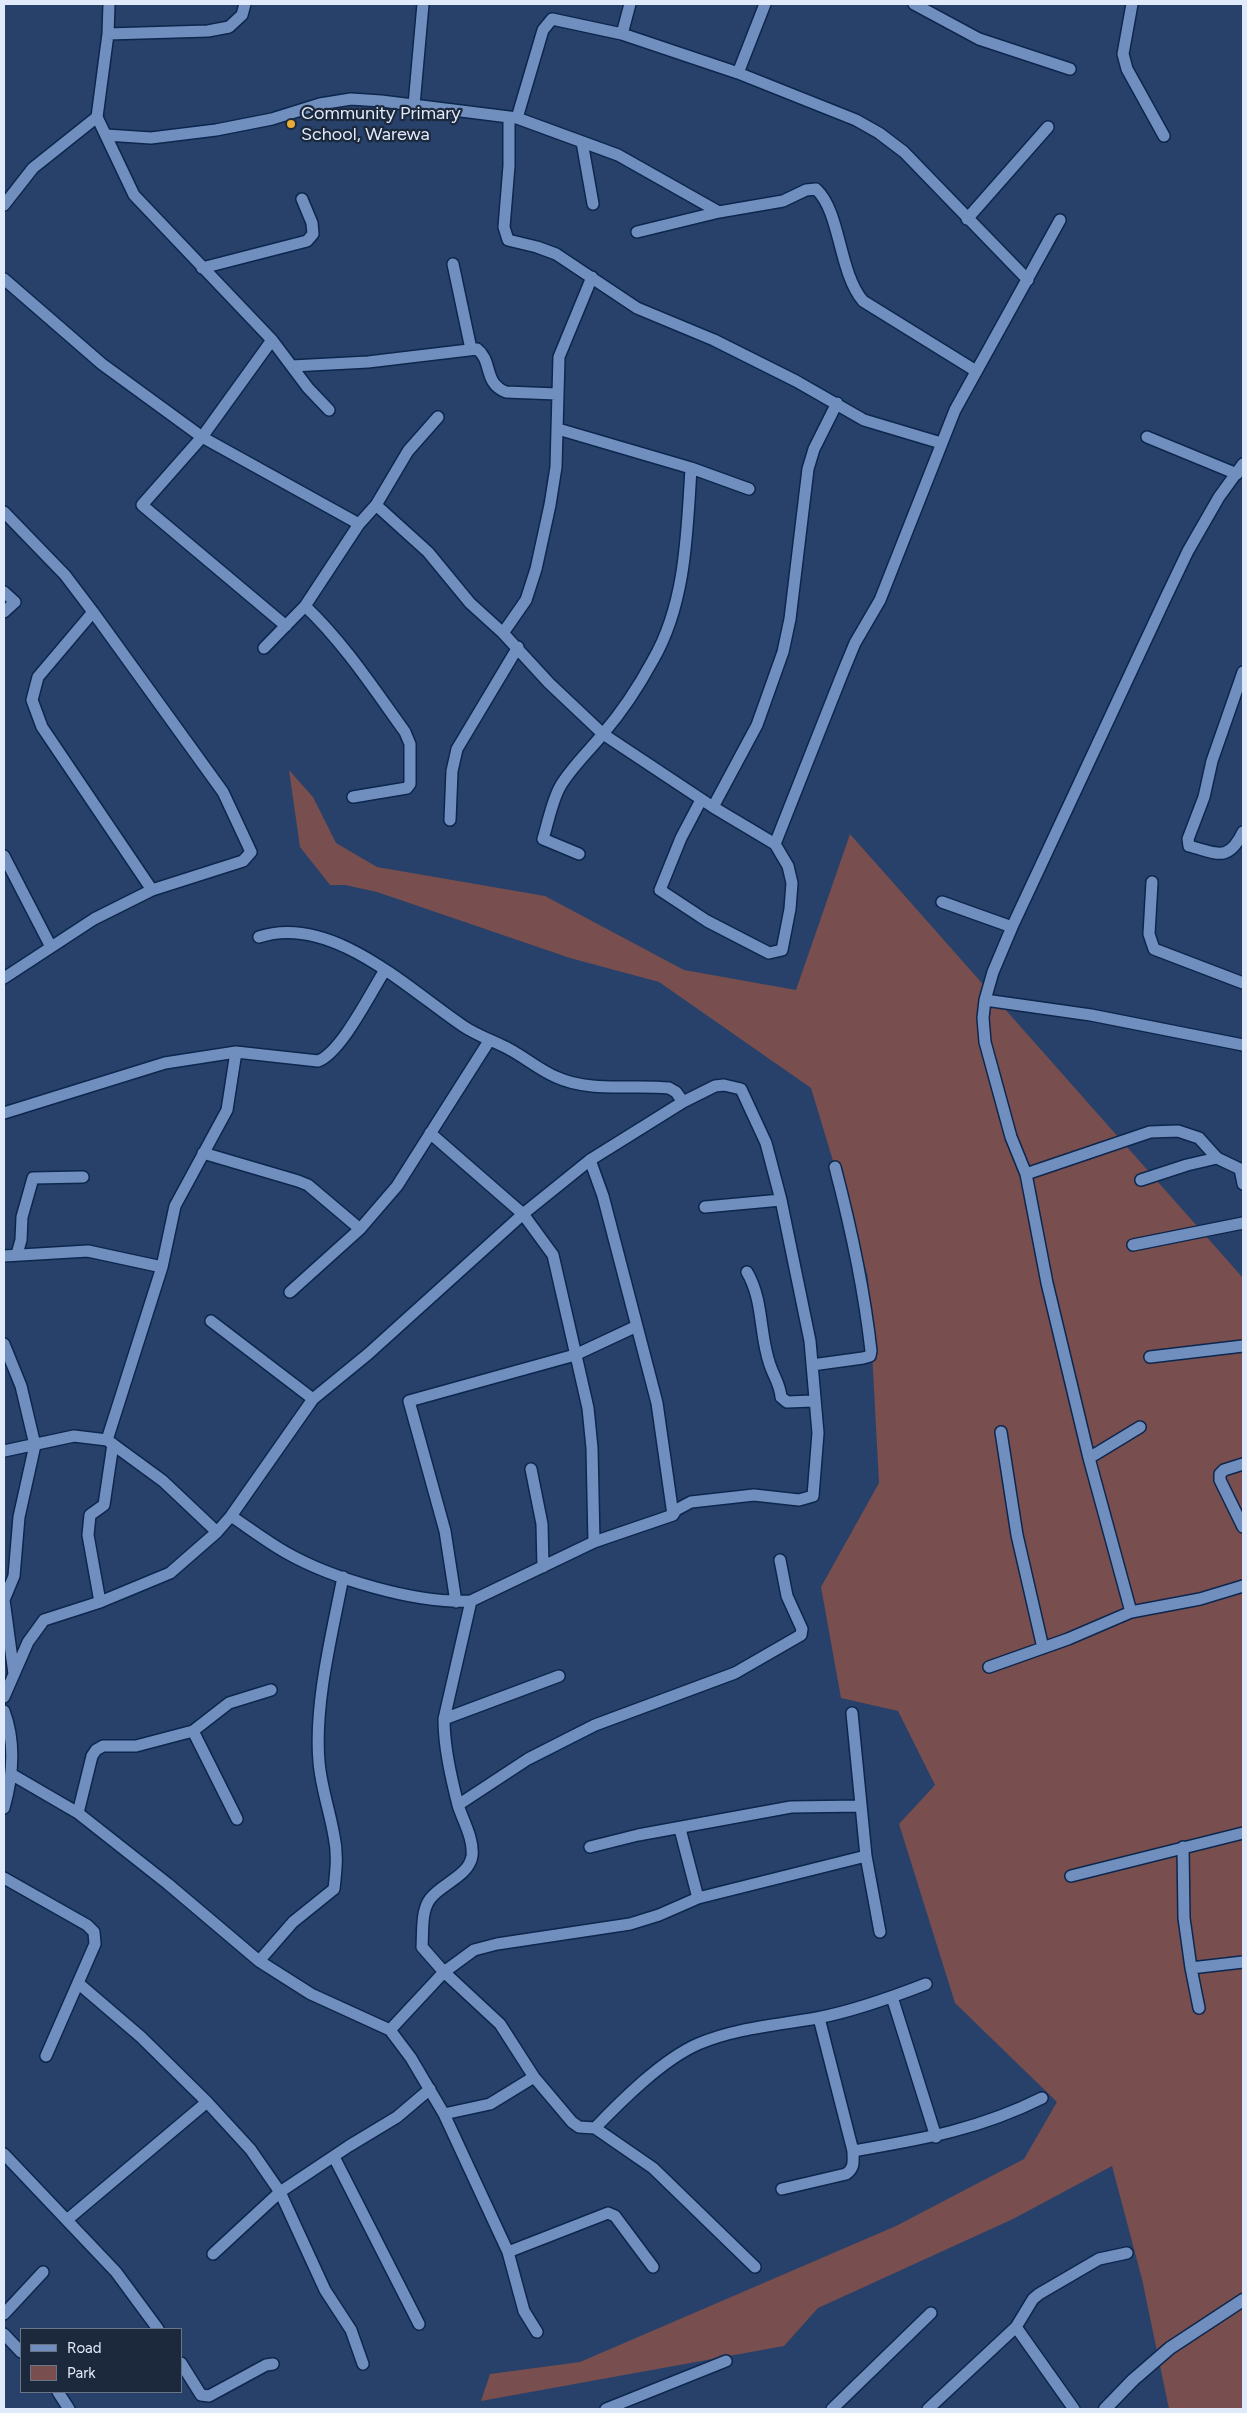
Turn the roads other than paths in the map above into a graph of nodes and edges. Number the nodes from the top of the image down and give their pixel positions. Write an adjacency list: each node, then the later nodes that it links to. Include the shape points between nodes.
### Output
1 (109, 4): 8 (street)
2 (244, 4): 8 (street, via 242,15 228,27 208,31)
3 (423, 4): 12 (street)
4 (630, 4): 9 (street)
5 (765, 4): 11 (street)
6 (914, 4): 10 (street, via 979,39)
7 (1132, 4): 17 (street, via 1123,54 1127,70)
8 (108, 34): 13 (street)
9 (622, 34): 11 (street); 14 (street, via 552,20 543,30)
10 (1070, 69)
11 (738, 73): 23 (street, via 829,108 879,133 904,152)
12 (414, 105): 14 (street); 16 (street, via 351,99 216,130 151,138)
13 (97, 117): 16 (street); 21 (street, via 33,168)
14 (513, 118): 18 (street); 28 (street, via 504,227 508,240 556,254)
15 (1048, 127): 23 (street)
16 (106, 135): 27 (street, via 134,195)
17 (1164, 136)
18 (582, 142): 20 (street); 22 (street, via 618,155)
19 (302, 199): 27 (street, via 313,234 307,242)
20 (593, 204)
21 (4, 205)
22 (719, 212): 25 (street); 34 (street, via 782,201 816,189 822,195 851,283 859,296)
23 (966, 219): 30 (street)
24 (1060, 220): 30 (street)
25 (637, 232)
26 (453, 264): 32 (street)
27 (202, 268): 31 (street)
28 (592, 277): 35 (street, via 559,357); 36 (street, via 637,308 714,340)
29 (4, 279): 40 (street, via 102,364)
30 (1028, 280): 34 (street)
31 (272, 340): 33 (street); 40 (street)
32 (471, 349): 33 (street, via 368,362); 35 (street, via 482,353 493,384 498,389)
33 (292, 366): 37 (street)
34 (976, 371): 42 (street)
35 (557, 394): 39 (street)
36 (836, 403): 42 (street, via 864,420); 61 (street, via 808,469 783,652 757,725)
37 (329, 410)
38 (438, 417): 46 (street, via 408,451)
39 (558, 429): 43 (street); 54 (street, via 556,467 536,569 526,600)
40 (202, 437): 48 (street); 53 (street, via 142,505)
41 (1147, 437): 44 (street)
42 (941, 443): 64 (street, via 894,567 852,650)
43 (691, 468): 45 (street); 58 (street, via 684,559 664,636 654,659)
44 (1240, 469): 70 (street, via 1219,497 1188,552)
45 (749, 489)
46 (376, 505): 48 (street); 54 (street, via 428,552 470,603)
47 (4, 512): 52 (street, via 66,575)
48 (359, 524): 50 (street)
49 (4, 592): 51 (street, via 15,602)
50 (306, 606): 53 (street); 59 (street, via 343,648 405,732 410,744 410,784 407,788)
51 (4, 612)
52 (93, 612): 68 (street, via 38,677 32,700 42,728); 68 (street, via 223,792 251,852 243,861)
53 (286, 626): 56 (street)
54 (504, 633): 55 (street)
55 (518, 647): 58 (street, via 549,683); 62 (street, via 457,749 452,771)
56 (264, 648)
57 (1243, 672): 63 (street, via 1212,761 1204,797 1188,839 1189,846 1219,853 1230,852)
58 (603, 734): 60 (street); 65 (street, via 559,787 543,839)
59 (353, 797)
60 (701, 800): 61 (street); 64 (street, via 660,890 707,922 769,953 782,950 785,942 792,882 788,866)
61 (713, 808): 64 (street)
62 (450, 820)
63 (1243, 832)
64 (775, 844)
65 (579, 854)
66 (4, 856): 72 (street)
67 (1152, 882): 75 (street, via 1149,934 1154,949)
68 (152, 890): 72 (street, via 94,919)
69 (942, 902): 70 (street)
70 (1012, 927): 76 (street)
71 (259, 937): 73 (street, via 283,931 314,935 337,943)
72 (50, 947): 74 (street)
73 (385, 970): 77 (street); 79 (street, via 342,1041 328,1058 318,1061)
74 (4, 978)
75 (1243, 983)
76 (985, 1000): 78 (street, via 1074,1012); 88 (street, via 983,1018 991,1070)
77 (489, 1041): 80 (street, via 568,1082 669,1088); 82 (street)
78 (1243, 1045)
79 (236, 1052): 81 (street, via 147,1067); 83 (street, via 227,1110)
80 (683, 1102): 85 (street); 92 (street, via 714,1086 724,1084 741,1089 766,1144)
81 (4, 1113)
82 (430, 1133): 94 (street); 96 (street, via 397,1186)
83 (204, 1153): 96 (street, via 298,1180); 100 (street, via 176,1206)
84 (1217, 1158): 87 (street); 88 (street, via 1199,1138 1178,1131 1150,1132); 90 (street)
85 (590, 1160): 94 (street); 104 (street, via 603,1196)
86 (835, 1167): 109 (street, via 855,1243 871,1351 870,1356 863,1358)
87 (1242, 1169): 91 (street)
88 (1026, 1174): 117 (street, via 1047,1283)
89 (83, 1177): 98 (street, via 33,1178 22,1217)
90 (1141, 1180)
91 (1243, 1184)
92 (781, 1200): 93 (street); 109 (street)
93 (705, 1207)
94 (523, 1214): 107 (street, via 553,1255); 110 (street, via 368,1354)
95 (1243, 1223): 97 (street)
96 (360, 1229): 102 (street)
97 (1133, 1245)
98 (17, 1254): 99 (street); 100 (street, via 88,1251)
99 (4, 1256)
100 (162, 1267): 114 (street)
101 (747, 1272): 111 (street, via 755,1287 770,1364 780,1384 781,1398 786,1402)
102 (290, 1292)
103 (211, 1321): 110 (street)
104 (637, 1326): 107 (street); 120 (street, via 660,1414)
105 (4, 1344): 115 (street, via 21,1386)
106 (1243, 1346): 108 (street)
107 (575, 1354): 124 (street, via 591,1428); 131 (street, via 409,1401 445,1531)
108 (1150, 1357)
109 (812, 1365): 111 (street)
110 (313, 1399): 121 (street)
111 (814, 1401): 120 (street, via 818,1433 813,1496 800,1500 754,1496 691,1502)
112 (1140, 1427): 117 (street)
113 (1001, 1432): 133 (street, via 1017,1534)
114 (110, 1442): 115 (street, via 74,1436); 123 (street, via 163,1481); 130 (street, via 104,1505 90,1515 89,1525)
115 (35, 1445): 116 (street); 135 (street, via 19,1517 14,1576 4,1600)
116 (4, 1451)
117 (1089, 1458): 132 (street)
118 (1243, 1464): 122 (street, via 1220,1474)
119 (532, 1469): 126 (street, via 542,1524)
120 (673, 1515): 124 (street)
121 (231, 1516): 123 (street); 127 (street, via 285,1552)
122 (1243, 1527)
123 (217, 1532): 130 (street, via 170,1573)
124 (594, 1542): 126 (street)
125 (780, 1560): 144 (street, via 787,1596 802,1629 801,1635 735,1673 595,1725 528,1759)
126 (543, 1567): 129 (street)
127 (343, 1578): 131 (street, via 396,1593); 158 (street, via 329,1645 320,1715 319,1762 337,1860 334,1889 293,1922)
128 (1243, 1586): 132 (street, via 1200,1599)
129 (471, 1601): 131 (street); 141 (street)
130 (100, 1602): 135 (street, via 44,1620 28,1642)
131 (456, 1602)
132 (1131, 1612): 133 (street)
133 (1043, 1648): 134 (street)
134 (988, 1668)
135 (14, 1674): 138 (street)
136 (559, 1676): 141 (street)
137 (271, 1690): 142 (street, via 229,1703)
138 (4, 1697)
139 (4, 1711): 143 (street, via 12,1745)
140 (852, 1713): 145 (street)
141 (444, 1719): 144 (street, via 444,1739)
142 (194, 1731): 147 (street, via 136,1746 103,1746 96,1750); 148 (street)
143 (11, 1774): 146 (street); 147 (street)
144 (458, 1805): 161 (street, via 473,1847 471,1859 465,1869 430,1899 424,1915 422,1947)
145 (861, 1806): 149 (street, via 804,1806); 153 (street)
146 (4, 1808)
147 (78, 1813): 158 (street)
148 (237, 1819)
149 (680, 1829): 151 (street); 156 (street)
150 (1243, 1833): 152 (street)
151 (590, 1847)
152 (1183, 1847): 154 (street); 160 (street, via 1184,1918)
153 (866, 1856): 156 (street); 157 (street)
154 (1071, 1876)
155 (4, 1878): 162 (street, via 94,1932 95,1944)
156 (698, 1898): 161 (street, via 630,1924 474,1950)
157 (880, 1932)
158 (259, 1961): 167 (street, via 311,1994)
159 (1243, 1962): 160 (street)
160 (1190, 1968): 165 (street)
161 (444, 1972): 167 (street); 169 (street, via 500,2024)
162 (78, 1982): 168 (street); 172 (street, via 141,2036)
163 (926, 1984): 164 (street)
164 (892, 1997): 166 (street); 175 (street)
165 (1199, 2008)
166 (818, 2018): 174 (street, via 698,2044 629,2095); 176 (street)
167 (390, 2030): 170 (street)
168 (46, 2056)
169 (534, 2076): 173 (street, via 490,2104); 174 (street, via 572,2122 579,2127)
170 (430, 2089): 173 (street); 178 (street, via 397,2117)
171 (1042, 2098): 175 (street, via 996,2120)
172 (208, 2102): 180 (street, via 251,2150); 181 (street)
173 (444, 2114): 182 (street)
174 (595, 2128): 186 (street, via 653,2168)
175 (936, 2137): 176 (street)
176 (853, 2151): 179 (street, via 852,2170 846,2174)
177 (4, 2154): 181 (street)
178 (334, 2156): 180 (street); 191 (street)
179 (782, 2189)
180 (280, 2192): 183 (street); 199 (street, via 325,2290 351,2330)
181 (68, 2220): 193 (street, via 116,2272)
182 (508, 2252): 185 (street, via 608,2213 615,2216); 194 (street, via 524,2311)
183 (213, 2254)
184 (1127, 2254): 192 (street, via 1099,2259 1039,2294)
185 (652, 2267)
186 (755, 2267)
187 (43, 2272): 190 (street)
188 (1243, 2300): 207 (main road, via 1170,2348)
189 (931, 2313): 204 (street)
190 (4, 2314)
191 (419, 2324)
192 (1016, 2327): 205 (street); 206 (street)
193 (157, 2328)
194 (537, 2332)
195 (4, 2334): 196 (street)
196 (20, 2351)
197 (726, 2361): 203 (street)
198 (273, 2364): 200 (street, via 209,2396 201,2395)
199 (363, 2364)
200 (182, 2365)
201 (59, 2393): 202 (street)
202 (69, 2409)
203 (606, 2409)
204 (832, 2409)
205 (928, 2409)
206 (1074, 2409)
207 (1105, 2409)

